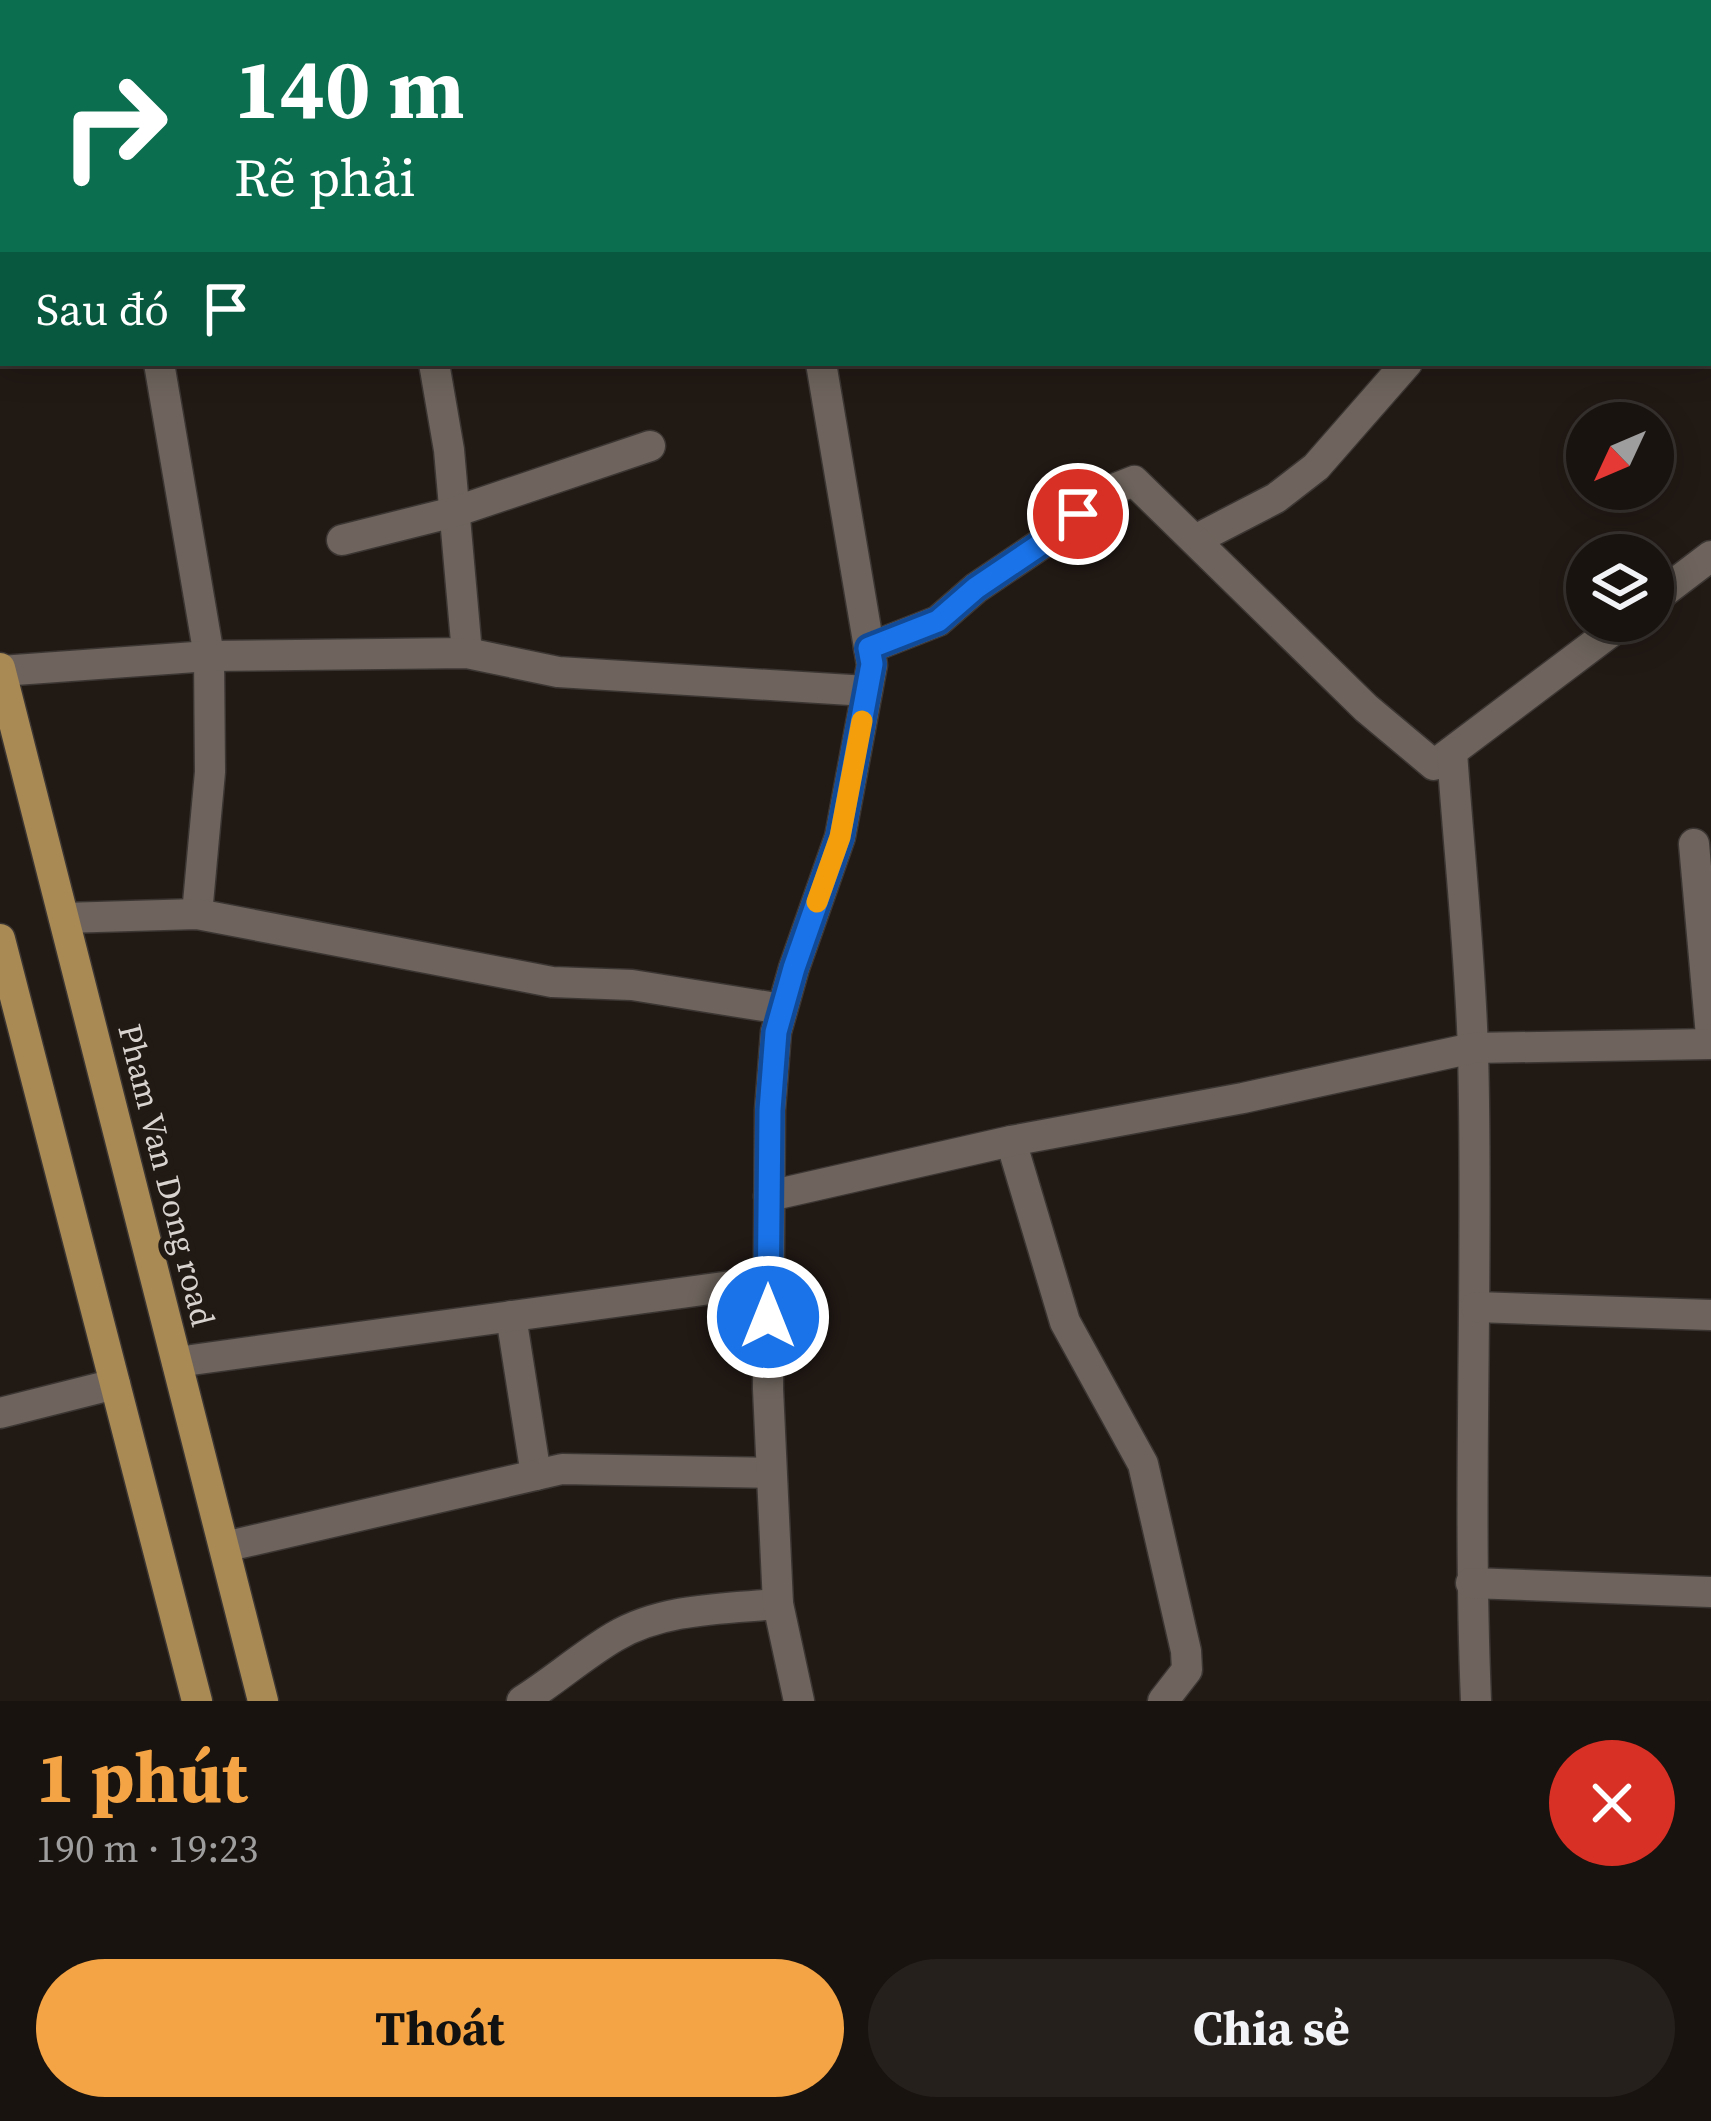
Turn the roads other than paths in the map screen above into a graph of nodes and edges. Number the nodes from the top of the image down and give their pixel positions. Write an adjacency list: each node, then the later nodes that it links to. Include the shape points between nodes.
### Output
1 (160, 366): 14 (street)
2 (434, 366): 6 (street)
3 (822, 366): 12 (street)
4 (1404, 366): 8 (street, via 1316,467)
5 (650, 446): 6 (street)
6 (454, 512): 7 (street); 13 (street)
7 (342, 540)
8 (1195, 540): 12 (street, via 1134,481 1096,496 938,621); 17 (street, via 1434,765)
9 (1711, 556): 10 (street)
10 (1674, 584)
11 (1597, 642): 17 (street)
12 (869, 648): 16 (street)
13 (467, 653): 14 (street); 16 (street, via 558,672)
14 (209, 656): 15 (street); 19 (street, via 210,772)
15 (0, 670): 20 (main road, Pham Van Dong road)
16 (867, 692): 22 (street, via 840,837)
17 (1452, 752): 24 (street)
18 (1705, 840): 23 (street)
19 (197, 914): 20 (street); 22 (street, via 552,982 632,985)
20 (64, 918): 31 (main road, Pham Van Dong road)
21 (0, 939): 32 (main road)
22 (782, 1009): 26 (street)
23 (1711, 1040): 24 (street)
24 (1473, 1048): 25 (street); 28 (street)
25 (1011, 1141): 26 (street); 44 (street, via 1065,1322 1143,1464 1186,1652 1187,1670)
26 (769, 1196): 27 (street)
27 (768, 1281): 29 (street); 34 (street)
28 (1476, 1307): 30 (street); 37 (street)
29 (511, 1316): 31 (street); 35 (street)
30 (1711, 1316)
31 (177, 1362): 36 (main road, Pham Van Dong road)
32 (115, 1384): 33 (street); 40 (main road)
33 (0, 1413)
34 (771, 1473): 35 (street); 39 (street)
35 (536, 1475): 36 (street)
36 (224, 1546): 41 (main road, Pham Van Dong road)
37 (1471, 1582): 38 (street); 45 (street)
38 (1711, 1592)
39 (778, 1604): 42 (street, via 637,1626); 43 (street)
40 (197, 1701)
41 (263, 1701)
42 (522, 1701)
43 (799, 1701)
44 (1163, 1701)
45 (1476, 1701)

